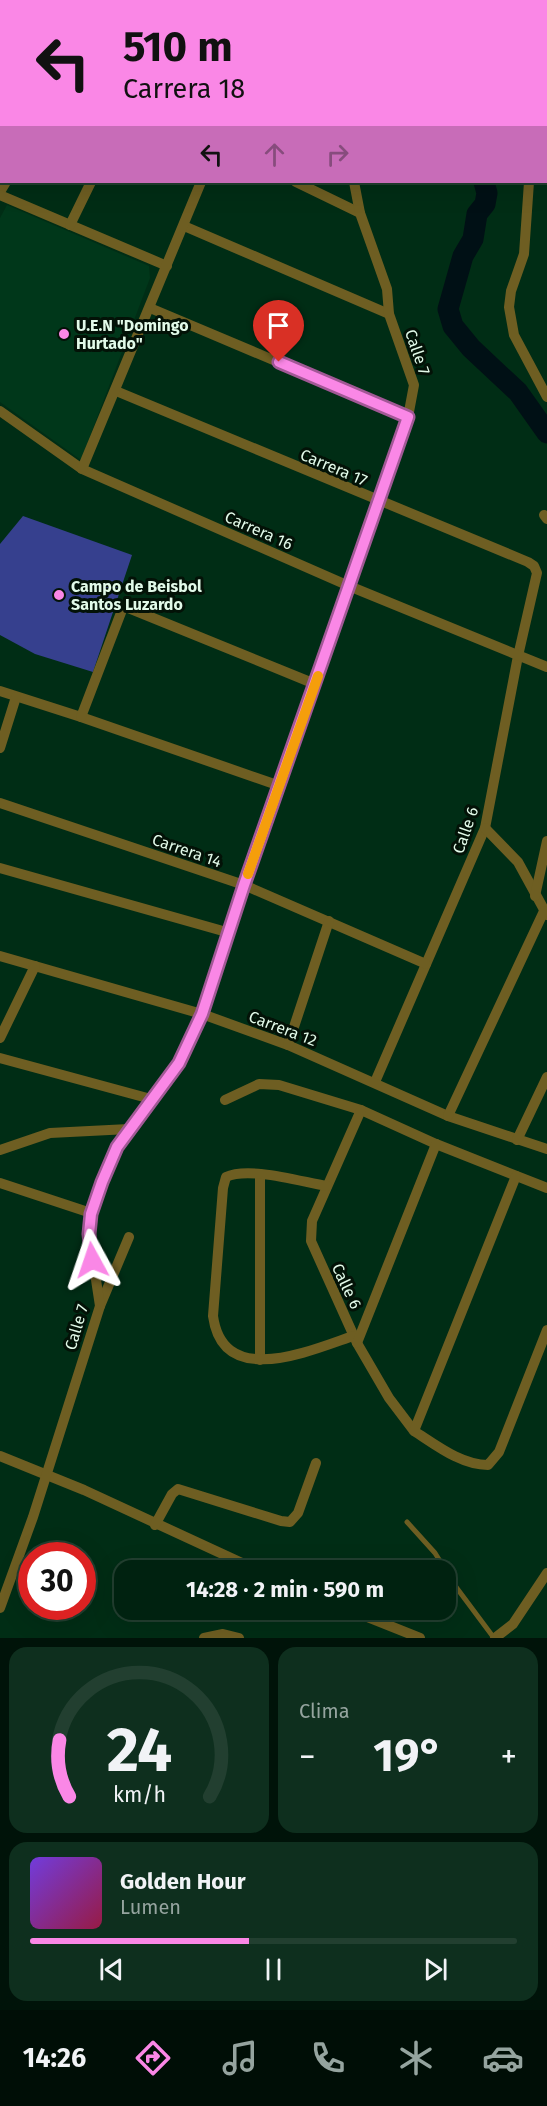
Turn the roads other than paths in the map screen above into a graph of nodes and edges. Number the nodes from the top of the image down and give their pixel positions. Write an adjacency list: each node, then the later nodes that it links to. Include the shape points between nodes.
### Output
1 (91, 183): 8 (street)
2 (201, 183): 9 (street)
3 (298, 183): 7 (street)
4 (354, 183): 7 (street, Calle 7)
5 (530, 183): 14 (street, via 524,254 510,291 509,307 514,335)
6 (0, 194): 8 (street)
7 (360, 213): 12 (street, Calle 7, via 387,289)
8 (70, 225): 10 (street)
9 (184, 226): 10 (street); 12 (street)
10 (167, 266): 11 (street)
11 (150, 308): 13 (street); 16 (street)
12 (389, 314): 16 (street, Calle 7, via 414,385)
13 (116, 391): 17 (street); 18 (street, Carrera 17)
14 (547, 397)
15 (0, 411): 17 (street, Carrera 16)
16 (408, 417): 18 (street, Calle 7)
17 (82, 469): 20 (street, Carrera 16)
18 (378, 502): 19 (street, Carrera 17, via 528,562); 20 (street, Calle 7)
19 (537, 573): 21 (street, Calle 6)
20 (349, 586): 21 (street, Carrera 16); 23 (street, Calle 7)
21 (518, 656): 22 (street, Carrera 16); 30 (street, Calle 6)
22 (547, 667)
23 (315, 684): 26 (street, via 126,607); 28 (street, Calle 7)
24 (0, 692): 25 (street)
25 (16, 697): 26 (street); 27 (street)
26 (81, 717): 28 (street)
27 (0, 748)
28 (280, 786): 33 (street, Calle 7)
29 (0, 802): 33 (street, Carrera 14)
30 (485, 828): 34 (street, via 518,862); 39 (street, Calle 6)
31 (547, 841): 34 (street)
32 (0, 868): 37 (street)
33 (244, 885): 36 (street, Carrera 14); 37 (street, Calle 7)
34 (535, 896): 35 (street)
35 (546, 913): 50 (street)
36 (329, 921): 39 (street, Carrera 14); 43 (street)
37 (230, 933): 41 (street, Calle 7)
38 (0, 956): 40 (street, Carrera 12)
39 (426, 964): 46 (street, Calle 6)
40 (35, 966): 41 (street, Carrera 12); 42 (street)
41 (202, 1014): 43 (street, Carrera 12); 47 (street, Calle 7, via 179,1063)
42 (0, 1038)
43 (288, 1045): 46 (street, Carrera 12)
44 (0, 1058): 47 (street)
45 (547, 1077): 52 (street)
46 (375, 1082): 50 (street, Carrera 12)
47 (151, 1099): 51 (street, Calle 7)
48 (225, 1100): 49 (street, via 269,1082)
49 (361, 1110): 53 (street); 59 (street, Calle 6)
50 (448, 1116): 52 (street, Carrera 12)
51 (129, 1129): 55 (street, via 50,1133); 61 (street, Calle 7, via 117,1147)
52 (517, 1140): 54 (street, Carrera 12)
53 (436, 1144): 57 (street); 65 (street)
54 (547, 1149)
55 (0, 1150)
56 (260, 1174): 59 (street); 66 (street); 66 (street, via 231,1174 224,1182 213,1316 219,1340 226,1348 238,1356)
57 (516, 1176): 60 (street); 67 (street)
58 (0, 1183): 61 (street)
59 (327, 1186): 65 (street, Calle 6, via 312,1221 311,1241)
60 (547, 1188)
61 (91, 1214): 63 (street, Calle 7, via 89,1234)
62 (129, 1237): 63 (street)
63 (100, 1306): 70 (street, Calle 7)
64 (547, 1330): 67 (street, via 499,1452 488,1465 466,1460)
65 (355, 1340): 66 (street); 67 (street, Calle 6, via 389,1398)
66 (260, 1360)
67 (414, 1431)
68 (0, 1456): 70 (street)
69 (316, 1463): 72 (street, via 298,1514 290,1522 178,1489)
70 (46, 1473): 72 (street); 75 (street, Calle 7)
71 (407, 1522): 80 (lane, via 435,1553)
72 (155, 1525): 73 (street)
73 (234, 1560)
74 (547, 1573): 80 (street, via 513,1624)
75 (0, 1608)
76 (375, 1620): 79 (street)
77 (204, 1638): 78 (street, via 223,1634)
78 (239, 1638)
79 (420, 1638)
80 (494, 1638)

